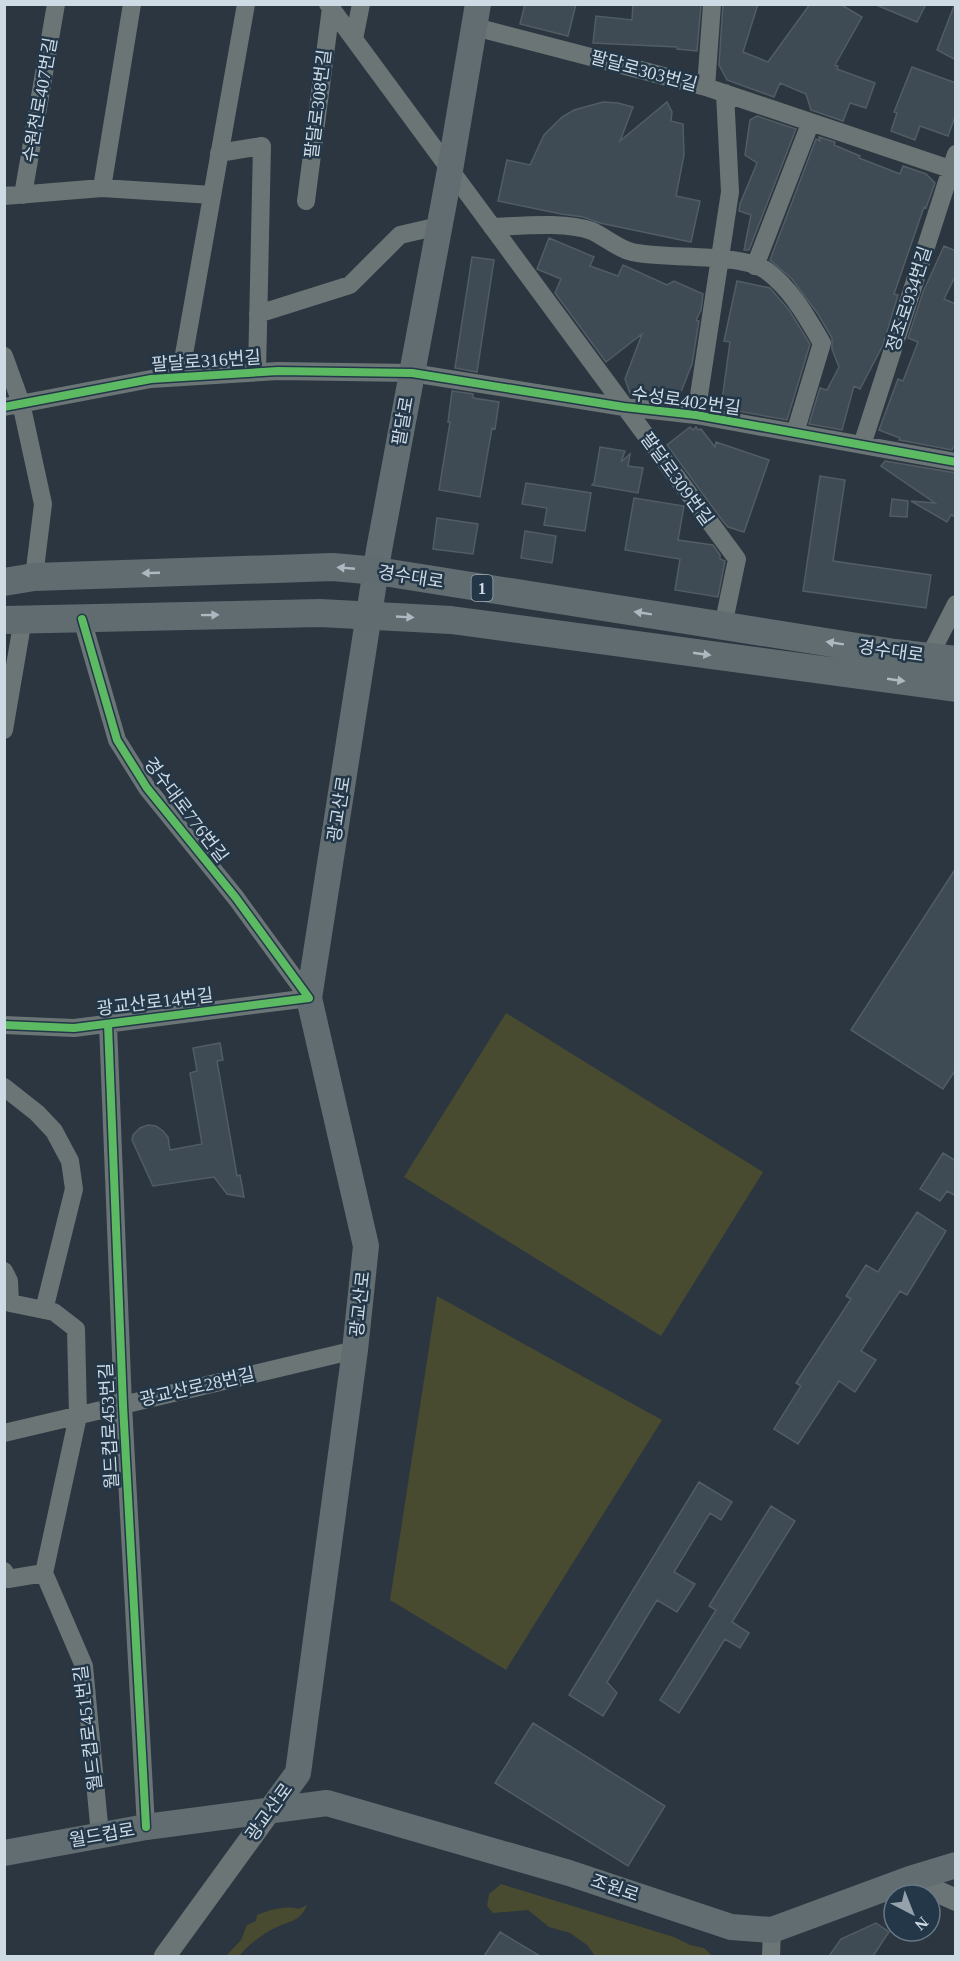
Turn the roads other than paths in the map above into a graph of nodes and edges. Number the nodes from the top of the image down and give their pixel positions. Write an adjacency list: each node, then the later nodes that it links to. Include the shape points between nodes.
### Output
1 (57, 4): 16 (street, 수원천로407번길)
2 (132, 4): 15 (street)
3 (246, 4): 12 (street)
4 (361, 4): 8 (street, 팔달로308번길)
5 (712, 4): 9 (street)
6 (329, 6): 8 (street, 팔달로308번길); 19 (street, 팔달로308번길)
7 (476, 16): 9 (street, 팔달로303번길); 14 (main road, 팔달로)
8 (354, 39): 14 (street, 팔달로308번길)
9 (705, 87): 10 (street, 팔달로303번길)
10 (725, 93): 11 (street, 팔달로303번길); 22 (street, 수성로402번길, via 730,192)
11 (810, 124): 13 (street, 팔달로303번길); 23 (street)
12 (219, 153): 17 (street); 24 (street, 팔달로316번길, via 262,146)
13 (954, 165): 33 (street, 정조로934번길)
14 (450, 170): 20 (main road, 팔달로); 21 (street, 팔달로309번길)
15 (102, 188): 16 (street); 17 (street)
16 (23, 195): 18 (street)
17 (212, 195): 28 (street, 팔달로316번길)
18 (4, 196)
19 (306, 201)
20 (439, 226): 24 (street, via 400,235 351,285); 27 (main road, 팔달로)
21 (492, 227): 22 (street, via 550,225 590,231 630,252); 30 (street, 팔달로309번길)
22 (720, 259): 23 (street); 31 (street, 수성로402번길)
23 (755, 266): 32 (street, via 765,270 796,299 822,343)
24 (258, 314): 26 (street, 팔달로316번길)
25 (4, 356): 29 (street)
26 (257, 372): 27 (street, 팔달로316번길); 28 (street, 팔달로316번길)
27 (412, 374): 30 (street, 수성로402번길); 35 (main road, 팔달로)
28 (180, 377): 29 (street, 팔달로316번길)
29 (13, 405): 36 (street, via 43,504)
30 (624, 407): 31 (street, 수성로402번길); 42 (street, 팔달로309번길, via 737,559)
31 (696, 416): 32 (street, 수성로402번길)
32 (795, 433): 33 (street, 수성로402번길)
33 (862, 445): 34 (street, 수성로402번길)
34 (956, 462)
35 (377, 571): 36 (main road, 경수대로 / 1, one-way to 36, via 333,567); 39 (main road, 팔달로); 42 (main road, 경수대로 / 1, one-way to 35)
36 (34, 577): 37 (main road, 경수대로 / 1)
37 (4, 582)
38 (956, 604): 43 (street)
39 (369, 615): 41 (main road, 경수대로 / 1, one-way to 39); 44 (main road, 경수대로 / 1, one-way to 44, via 451,620); 46 (main road, 광교산로)
40 (14, 619): 41 (main road, 경수대로 / 1); 45 (street)
41 (82, 619): 46 (street, 경수대로776번길, via 117,740 147,788 236,898)
42 (723, 626): 43 (main road, 경수대로 / 1, one-way to 42)
43 (942, 658)
44 (956, 688)
45 (4, 730)
46 (309, 998): 47 (street, 광교산로14번길); 52 (main road, 광교산로, via 366,1246)
47 (108, 1024): 48 (street, 광교산로14번길, via 74,1028); 53 (street, 월드컵로453번길)
48 (4, 1025)
49 (4, 1087): 51 (street, via 54,1131 70,1161 74,1189)
50 (4, 1271): 51 (street, via 9,1281 10,1303)
51 (45, 1310): 54 (street, via 76,1329)
52 (355, 1350): 53 (street, 광교산로28번길); 58 (main road, 광교산로, via 298,1773)
53 (123, 1405): 54 (street, 광교산로28번길); 59 (street, 월드컵로453번길)
54 (78, 1416): 55 (street, 광교산로28번길); 57 (street)
55 (4, 1433)
56 (4, 1570): 57 (street, via 8,1579)
57 (44, 1573): 60 (street, 월드컵로451번길, via 84,1666)
58 (271, 1810): 59 (main road, 월드컵로); 65 (main road, 조원로, via 327,1803 569,1872 731,1928); 66 (street, 광교산로)
59 (146, 1827): 60 (main road, 월드컵로)
60 (100, 1835): 61 (main road, 월드컵로)
61 (4, 1854)
62 (956, 1865): 63 (main road, 조원로)
63 (910, 1879): 64 (street); 65 (main road, 조원로)
64 (956, 1900)
65 (772, 1930): 67 (street)
66 (165, 1956)
67 (771, 1956)

